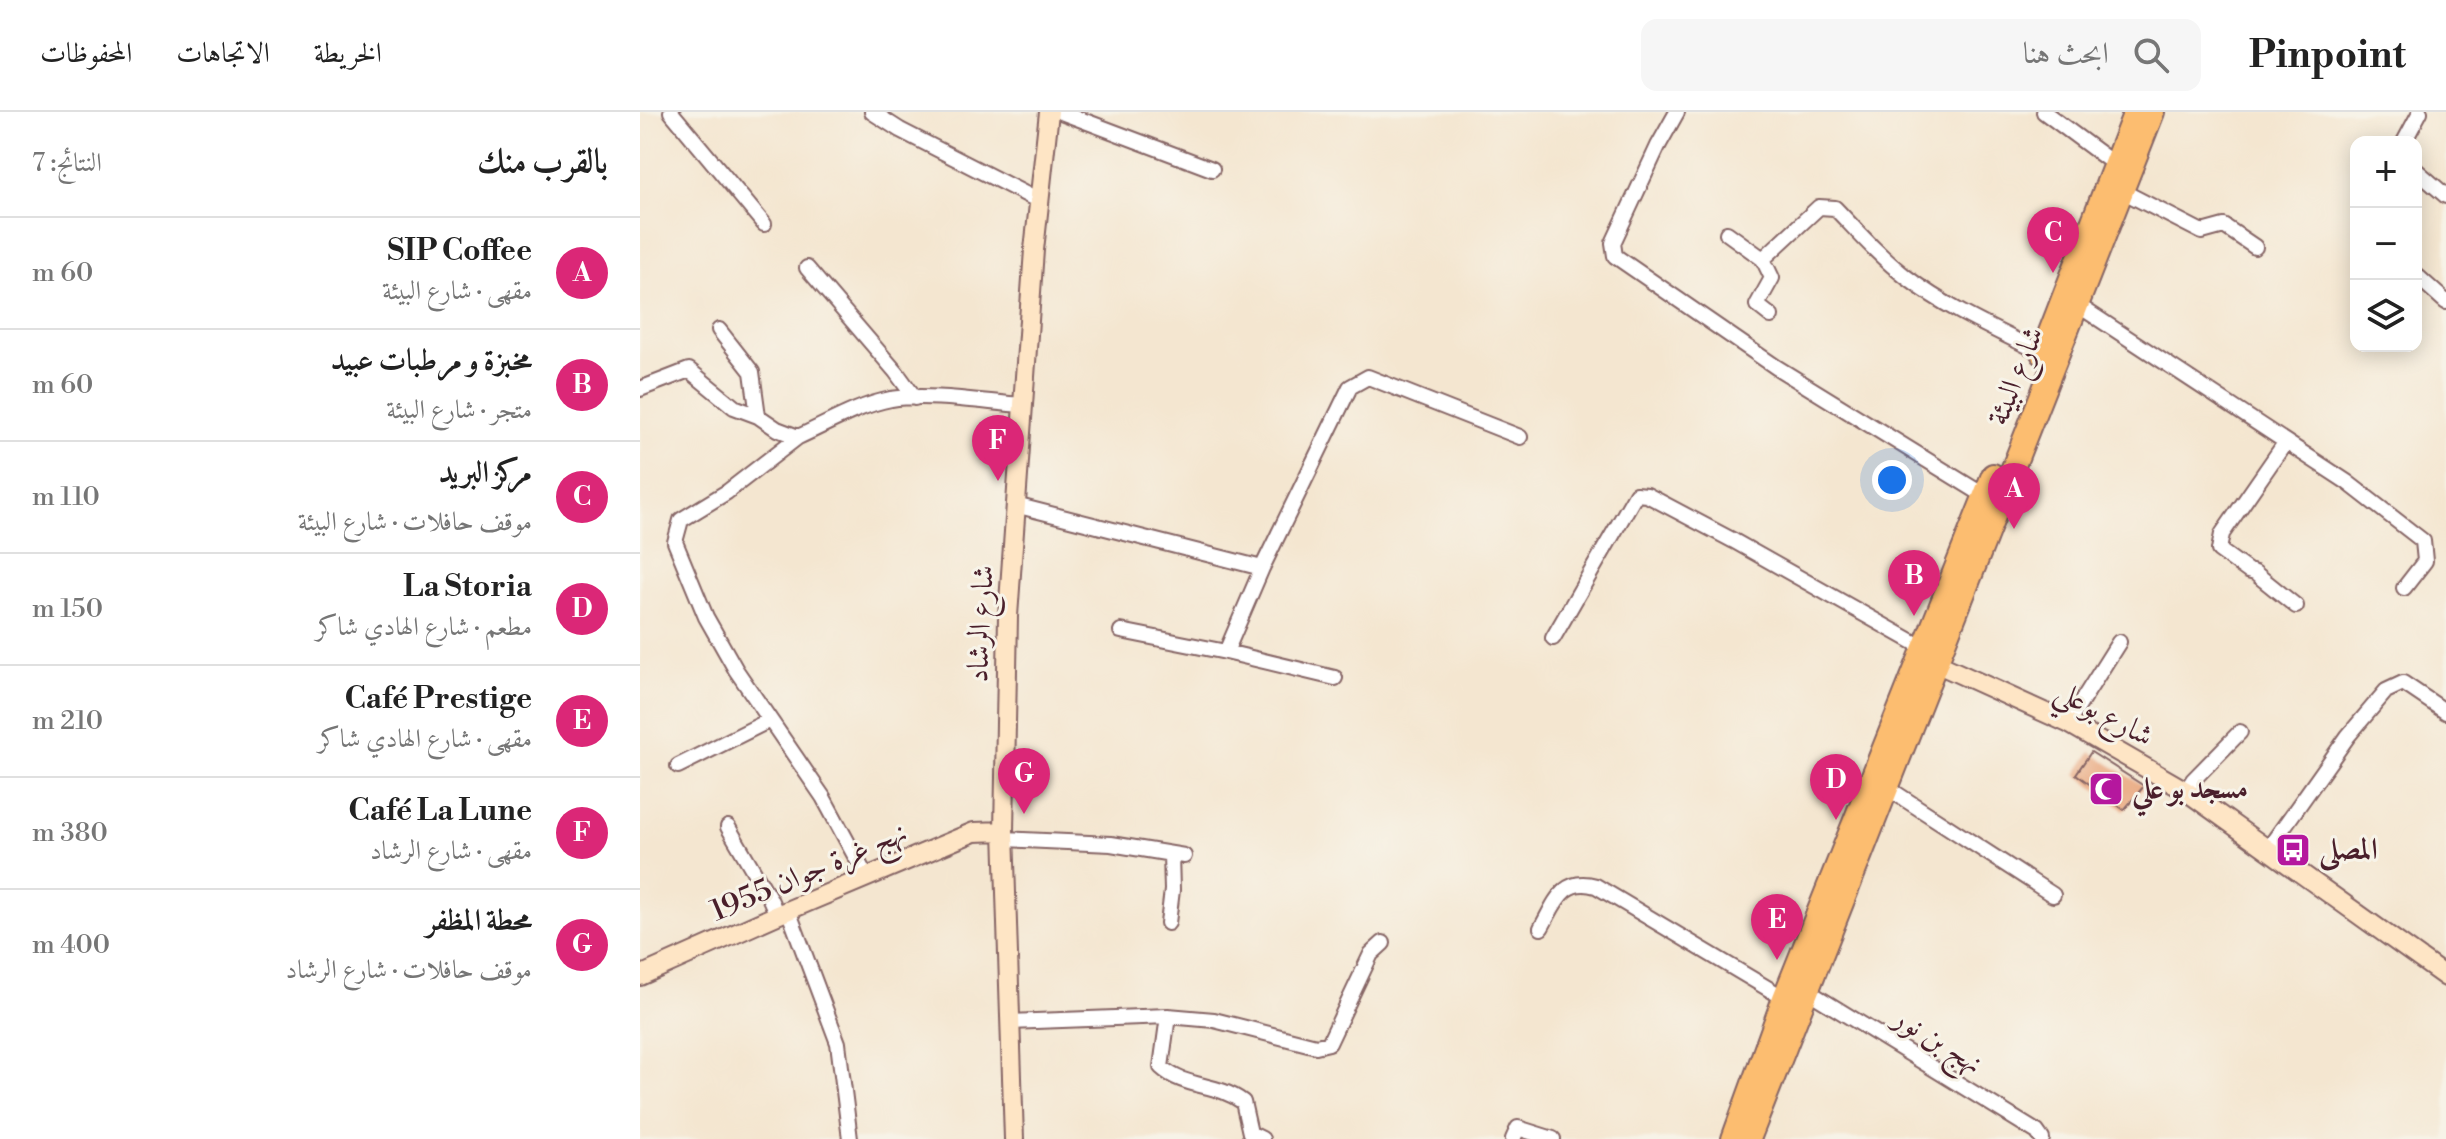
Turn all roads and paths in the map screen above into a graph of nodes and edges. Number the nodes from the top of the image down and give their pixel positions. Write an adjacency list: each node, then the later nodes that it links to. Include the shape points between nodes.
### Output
1 (671, 112): 17 (street)
2 (872, 112): 16 (street)
3 (1049, 112): 16 (street, شارع الرشاد)
4 (1061, 112): 12 (street)
5 (1677, 112): 36 (street, via 1613,243 1615,256 1776,367)
6 (2044, 112): 11 (street)
7 (2135, 112): 11 (main road, شارع البيئة)
8 (2153, 112): 14 (main road, شارع البيئة)
9 (2420, 112): 10 (street)
10 (2407, 136)
11 (2114, 164): 23 (main road, شارع البيئة)
12 (1212, 169)
13 (2422, 175): 15 (street)
14 (2122, 191): 19 (street, via 2202,232 2224,226); 23 (main road, شارع البيئة)
15 (2446, 196)
16 (1039, 201): 30 (street, شارع الرشاد)
17 (764, 224)
18 (1727, 233): 20 (street)
19 (2255, 247)
20 (1763, 259): 25 (street, via 1772,278 1757,305); 27 (street, via 1819,207 1835,208 1906,277 1946,304)
21 (807, 268): 29 (street)
22 (2422, 280): 24 (street)
23 (2070, 300): 27 (main road, شارع البيئة); 32 (main road, شارع البيئة); 35 (street)
24 (2446, 302)
25 (1771, 316)
26 (719, 330): 31 (street, via 752,372)
27 (2042, 353): 32 (main road, شارع البيئة)
28 (640, 389): 31 (street, via 689,370 734,407)
29 (915, 398): 30 (street); 33 (street, via 871,405)
30 (1022, 405): 37 (street, شارع الرشاد)
31 (758, 416): 33 (street)
32 (2022, 423): 36 (main road, شارع البيئة); 45 (main road, شارع البيئة)
33 (798, 437): 48 (street, via 681,520 675,542 706,617)
34 (1520, 437): 38 (street, via 1368,377 1350,387)
35 (2285, 443): 39 (street, via 2347,482 2423,541 2425,561); 40 (street, via 2222,534 2219,550)
36 (1985, 496): 45 (main road, شارع البيئة)
37 (1015, 505): 38 (street); 55 (street, شارع الرشاد)
38 (1262, 568): 44 (street)
39 (2404, 588)
40 (2296, 606)
41 (1121, 631): 44 (street)
42 (1553, 638): 45 (street, via 1636,494 1734,541)
43 (2119, 642): 49 (street)
44 (1226, 652): 46 (street)
45 (1927, 656): 49 (street, شارع بوعلي); 52 (main road); 65 (main road)
46 (1335, 678)
47 (2446, 712): 56 (street, via 2403,683 2386,691)
48 (770, 720): 51 (street); 57 (street, via 823,797)
49 (2068, 723): 53 (street, شارع بوعلي)
50 (2240, 732): 53 (street)
51 (678, 766)
52 (1886, 787): 58 (street); 65 (main road)
53 (2186, 791): 56 (street, شارع بوعلي)
54 (728, 827): 59 (street)
55 (1004, 835): 57 (street, نهج غرة جوان 1955, via 974,832); 60 (street, via 1178,855); 67 (street, شارع الرشاد)
56 (2268, 849): 64 (street, شارع بوعلي)
57 (867, 878): 59 (street, نهج غرة جوان 1955)
58 (2053, 895)
59 (782, 912): 63 (street, نهج غرة جوان 1955); 68 (street, via 838,1043)
60 (1168, 923)
61 (1541, 928): 65 (street, نهج بن نور, via 1563,891 1581,882)
62 (1383, 943): 66 (street, via 1371,954 1329,1043 1316,1046 1214,1020)
63 (640, 976)
64 (2446, 977)
65 (1793, 989): 73 (main road); 74 (main road); 75 (street, نهج بن نور)
66 (1168, 1016): 67 (street); 70 (street, via 1161,1067 1173,1078 1229,1091 1243,1102 1250,1133)
67 (1009, 1022): 69 (street, شارع الرشاد)
68 (850, 1139)
69 (1014, 1139)
70 (1262, 1139)
71 (1513, 1139): 72 (street, via 1518,1128)
72 (1553, 1139)
73 (1733, 1139)
74 (1749, 1139)
75 (2042, 1139)

